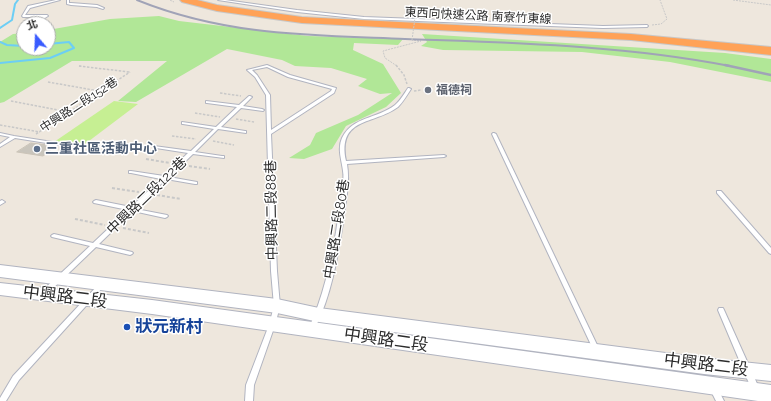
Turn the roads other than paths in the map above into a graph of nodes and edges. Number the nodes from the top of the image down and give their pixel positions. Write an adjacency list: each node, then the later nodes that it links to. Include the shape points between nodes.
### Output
1 (59, 0): 7 (lane, via 29,7)
2 (68, 0): 6 (lane, via 71,4)
3 (186, 0): 10 (highway, 東西向快速公路 南寮竹東線, via 217,8 302,20 631,37)
4 (207, 0): 9 (highway, 東西向快速公路 南寮竹東線, via 310,17 626,33)
5 (219, 0): 8 (lane, via 364,18 604,27)
6 (102, 8)
7 (23, 16)
8 (647, 26)
9 (771, 46)
10 (771, 51)
11 (409, 89): 29 (lane, 中興路二段80巷, via 395,107 356,123 344,140)
12 (250, 97): 14 (lane, 中興路二段122巷)
13 (207, 102): 14 (lane)
14 (240, 107): 15 (lane); 17 (lane, 中興路二段122巷)
15 (262, 110)
16 (183, 123): 17 (lane)
17 (218, 127): 18 (lane); 26 (lane, 中興路二段122巷)
18 (245, 132)
19 (270, 133): 19 (lane, 中興路二段88巷, via 268,95 249,70 267,66 289,76 335,89); 47 (lane, 中興路二段88巷)
20 (0, 134): 22 (lane, 中興路二段152巷)
21 (494, 134): 51 (lane)
22 (14, 137): 23 (lane); 24 (lane, 中興路二段152巷)
23 (0, 146)
24 (72, 146)
25 (156, 147): 26 (lane)
26 (192, 152): 28 (lane); 31 (lane, 中興路二段122巷)
27 (444, 156): 29 (lane)
28 (222, 157)
29 (344, 163): 49 (lane, 中興路二段80巷, via 346,175 342,211 328,284)
30 (131, 172): 31 (lane)
31 (166, 178): 32 (lane); 35 (lane, 中興路二段122巷)
32 (195, 183)
33 (719, 192): 39 (lane)
34 (96, 202): 35 (lane)
35 (133, 210): 36 (lane); 38 (lane, 中興路二段122巷)
36 (165, 216)
37 (54, 236): 38 (lane)
38 (96, 246): 40 (lane); 42 (lane, 中興路二段122巷)
39 (771, 252)
40 (130, 253)
41 (0, 270): 42 (main road, 中興路二段)
42 (61, 280): 43 (main road, 中興路二段); 45 (lane, 中興路二段122巷)
43 (103, 283): 46 (lane); 47 (main road, 中興路二段)
44 (0, 289): 45 (main road, 中興路二段)
45 (43, 294): 46 (main road, 中興路二段)
46 (88, 300): 50 (main road, 中興路二段); 56 (lane, via 16,378)
47 (277, 306): 49 (main road, 中興路二段); 50 (lane, 中興路二段88巷)
48 (721, 310): 52 (lane)
49 (315, 322): 50 (main road, 中興路二段); 51 (main road, 中興路二段); 54 (main road, 中興路二段)
50 (272, 325): 57 (lane, 中興路二段88巷, via 250,385)
51 (597, 352): 54 (main road, 中興路二段)
52 (748, 370): 53 (main road, 中興路二段); 54 (main road, 中興路二段); 55 (lane)
53 (771, 373)
54 (710, 381): 55 (main road, 中興路二段)
55 (764, 393)
56 (2, 401)
57 (249, 401)

